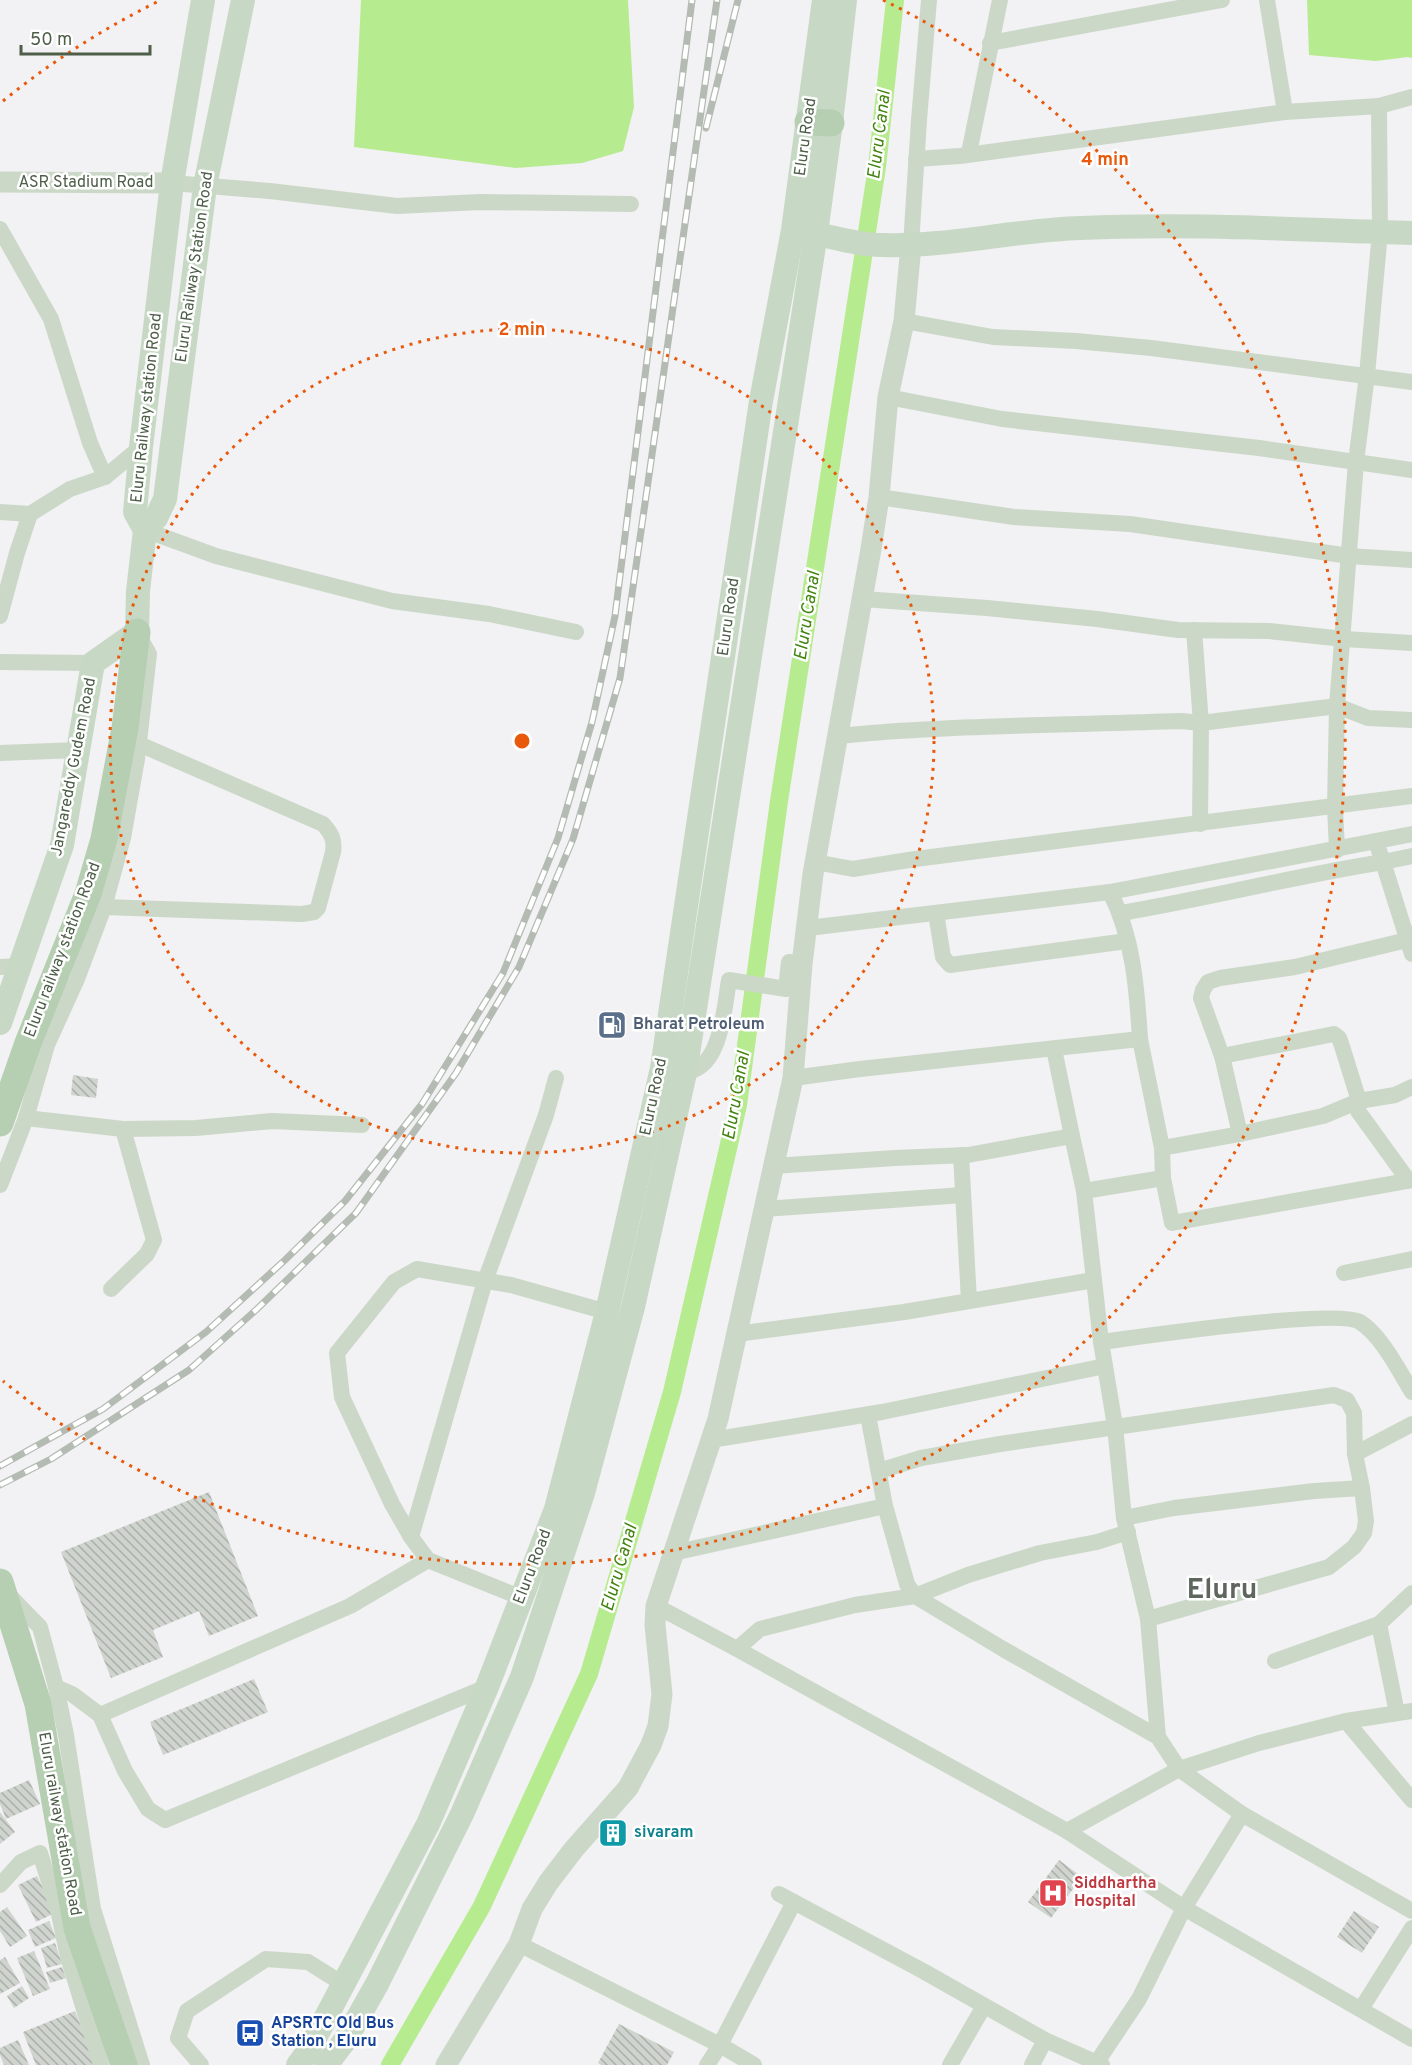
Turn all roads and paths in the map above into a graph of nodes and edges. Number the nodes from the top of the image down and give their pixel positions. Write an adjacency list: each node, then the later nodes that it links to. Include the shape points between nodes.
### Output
1 (203, 0): 17 (main road, Eluru Railway Station Road)
2 (243, 0): 18 (main road, Eluru Railway Station Road)
3 (824, 0): 13 (main road, Eluru Road)
4 (845, 0): 13 (main road, Eluru Road)
5 (929, 0): 15 (street)
6 (1000, 0): 9 (street)
7 (1222, 0): 9 (street)
8 (1266, 0): 12 (street)
9 (990, 43): 14 (street)
10 (1412, 98): 11 (street)
11 (1378, 105): 12 (street); 22 (street)
12 (1285, 112): 14 (street)
13 (820, 123): 21 (main road, Eluru Road)
14 (965, 154): 15 (street)
15 (916, 159): 24 (street)
16 (0, 182): 17 (street, ASR Stadium Road)
17 (172, 183): 18 (street); 29 (main road, Eluru Railway station Road)
18 (205, 186): 19 (street, via 397,206 480,202); 36 (main road, Eluru Railway Station Road, via 165,499)
19 (631, 204)
20 (0, 229): 32 (street, via 51,319 90,443)
21 (804, 231): 24 (main road, via 846,241); 77 (main road, Eluru Road, via 761,401); 78 (main road, Eluru Road)
22 (1380, 232): 23 (main road); 24 (main road, via 1079,228); 26 (street)
23 (1412, 233)
24 (911, 245): 25 (street)
25 (904, 321): 26 (street, via 993,337 1151,348); 28 (street)
26 (1367, 375): 27 (street); 30 (street)
27 (1412, 382)
28 (888, 397): 30 (street, via 1002,419); 33 (street)
29 (141, 447): 32 (street); 36 (main road, Eluru Railway station Road, via 135,512)
30 (1356, 462): 31 (street); 37 (street)
31 (1412, 470)
32 (105, 477): 35 (street, via 70,489)
33 (879, 497): 37 (street, via 1014,517 1130,524); 39 (street)
34 (0, 512): 35 (street)
35 (30, 514): 40 (street)
36 (145, 530): 42 (main road, Eluru Railway station Road); 43 (street, via 216,556 392,601 489,614)
37 (1349, 556): 38 (street); 44 (street)
38 (1412, 560)
39 (863, 599): 41 (street); 51 (street)
40 (0, 616)
41 (1194, 630): 44 (street, via 1269,631); 50 (street)
42 (137, 632): 47 (main road, Jangareddy Gudem Road); 52 (street, via 149,654); 83 (main road, Eluru railway station Road, via 104,840 88,894 28,1043)
43 (576, 632)
44 (1344, 639): 45 (street); 48 (street)
45 (1412, 643)
46 (0, 662): 47 (street)
47 (93, 663): 53 (main road, Jangareddy Gudem Road)
48 (1337, 706): 49 (street, via 1368,718); 50 (street); 56 (street)
49 (1412, 720)
50 (1201, 723): 51 (street, via 1009,725); 57 (street)
51 (838, 736): 63 (street)
52 (139, 744): 65 (street, via 123,838); 65 (street, via 323,824 331,833 333,852 314,912)
53 (78, 750): 54 (street); 72 (main road, Jangareddy Gudem Road, via 62,845)
54 (0, 753)
55 (1412, 796): 56 (street)
56 (1336, 812): 57 (street); 60 (street)
57 (1200, 824): 63 (street, via 866,868)
58 (1412, 834): 59 (street)
59 (1376, 842): 60 (street); 62 (street)
60 (1337, 844): 64 (street)
61 (1412, 856): 62 (street)
62 (1383, 862): 67 (street); 70 (street)
63 (814, 868): 68 (street)
64 (1110, 892): 66 (street); 67 (street)
65 (104, 907): 83 (street, via 77,979)
66 (936, 912): 68 (street); 69 (street, via 943,957 950,965)
67 (1121, 913): 69 (street)
68 (808, 928): 71 (street)
69 (1127, 941): 74 (street, via 1137,987)
70 (1409, 947): 76 (street, via 1209,982 1201,998)
71 (795, 963): 78 (street, via 786,990 729,980 714,1051 697,1069); 80 (street)
72 (9, 966): 73 (main road, Jangareddy Gudem Road)
73 (0, 1023)
74 (1140, 1039): 75 (street); 88 (street)
75 (1054, 1049): 80 (street); 87 (street)
76 (1222, 1056): 82 (street, via 1334,1034 1340,1038); 86 (street)
77 (662, 1068): 78 (street); 103 (main road, Eluru Road)
78 (685, 1073): 156 (main road, Eluru Road, via 633,1307 586,1482 522,1677 462,1814 377,1984 346,2039)
79 (556, 1078): 100 (street)
80 (793, 1078): 90 (street)
81 (1412, 1087): 82 (street, via 1395,1095)
82 (1359, 1101): 86 (street, via 1323,1116); 92 (street, via 1358,1111)
83 (13, 1120): 85 (street); 93 (street)
84 (362, 1125): 85 (street, via 272,1121)
85 (123, 1129): 101 (street, via 154,1240 147,1254)
86 (1240, 1134): 88 (street)
87 (1072, 1136): 89 (street); 94 (street)
88 (1162, 1148): 91 (street)
89 (961, 1155): 90 (street); 95 (street)
90 (773, 1166): 96 (street)
91 (1162, 1178): 92 (street, via 1172,1223); 94 (street)
92 (1410, 1180)
93 (0, 1185)
94 (1084, 1191): 99 (street)
95 (963, 1195): 96 (street); 102 (street)
96 (764, 1209): 104 (street)
97 (1412, 1258): 98 (street)
98 (1344, 1273)
99 (1094, 1280): 102 (street); 105 (street)
100 (485, 1281): 103 (street); 117 (street); 117 (street, via 417,1269 406,1274 394,1282 338,1353 342,1397)
101 (111, 1289)
102 (969, 1301): 104 (street)
103 (607, 1312): 123 (main road, Eluru Road, via 556,1509)
104 (736, 1335): 111 (street)
105 (1101, 1342): 106 (street); 107 (street, via 1270,1322 1337,1318 1359,1321 1376,1337)
106 (1105, 1366): 108 (street); 110 (street)
107 (1412, 1392)
108 (868, 1415): 111 (street); 113 (street)
109 (1412, 1424): 112 (street)
110 (1115, 1426): 112 (street, via 1334,1395 1347,1400 1354,1413); 113 (street, via 921,1458); 116 (street)
111 (711, 1440): 118 (street)
112 (1355, 1454): 114 (street)
113 (879, 1471): 115 (street)
114 (1362, 1488): 116 (street, via 1174,1508); 125 (street, via 1364,1533 1329,1568)
115 (885, 1506): 118 (street); 122 (street, via 907,1584)
116 (1126, 1525): 122 (street, via 1097,1542 1040,1553); 125 (street)
117 (411, 1537): 119 (street)
118 (674, 1553): 124 (street)
119 (428, 1560): 123 (street); 132 (street, via 350,1606)
120 (1, 1585): 129 (street, via 40,1627); 152 (main road, Eluru railway station Road, bridge, via 38,1704 77,1928)
121 (1412, 1593): 126 (street)
122 (915, 1596): 127 (street, via 855,1605 760,1629); 134 (street)
123 (522, 1598): 130 (main road, Eluru Road)
124 (656, 1606): 127 (street); 143 (street, via 662,1694 654,1736 628,1788 548,1883 532,1909)
125 (1148, 1619): 134 (street)
126 (1379, 1624): 128 (street); 131 (street)
127 (737, 1649): 138 (street)
128 (1275, 1661)
129 (56, 1687): 132 (street); 153 (street, via 93,1909)
130 (487, 1687): 132 (street, via 165,1820 148,1809 125,1771); 144 (main road, Eluru Road, via 428,1824)
131 (1404, 1712): 133 (street)
132 (100, 1715)
133 (1346, 1721): 135 (street); 136 (street)
134 (1158, 1737): 135 (street)
135 (1179, 1769): 137 (street); 138 (street)
136 (1412, 1800)
137 (1242, 1814): 140 (street); 141 (street)
138 (1067, 1832): 140 (street)
139 (0, 1885): 151 (street, via 21,1862 40,1853)
140 (1184, 1908): 146 (street); 150 (street, via 1139,1999)
141 (1412, 1911)
142 (1412, 1928): 146 (street)
143 (519, 1944): 149 (street); 157 (street)
144 (343, 1984): 154 (street, via 308,1962 266,1959 187,2011 178,2038); 155 (main road, Eluru Road)
145 (984, 2006): 148 (street); 149 (street, via 786,1898); 160 (street)
146 (1361, 2009): 147 (street)
147 (1412, 2039)
148 (1045, 2040): 150 (street); 161 (street)
149 (720, 2045): 158 (street); 159 (street)
150 (1099, 2064)
151 (101, 2065)
152 (124, 2065)
153 (142, 2065)
154 (201, 2065)
155 (298, 2065)
156 (326, 2065)
157 (446, 2065)
158 (707, 2065)
159 (754, 2065)
160 (950, 2065)
161 (1032, 2065)

